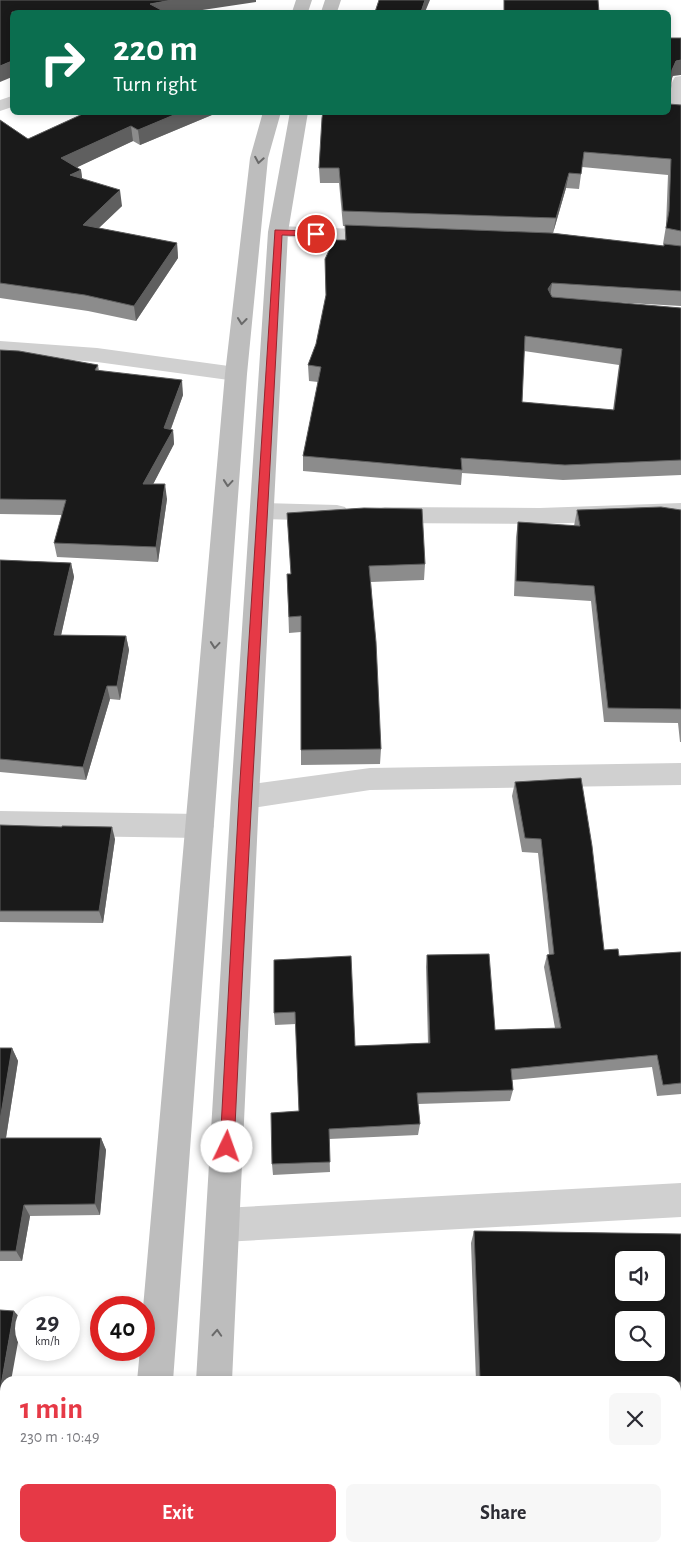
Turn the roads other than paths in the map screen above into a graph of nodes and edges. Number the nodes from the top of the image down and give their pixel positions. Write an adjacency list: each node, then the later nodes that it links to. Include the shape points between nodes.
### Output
1 (681, 81): 2 (street)
2 (671, 111)
3 (271, 115): 8 (street, one-way to 8, via 259,158)
4 (298, 115): 5 (street)
5 (278, 232): 6 (street); 9 (street)
6 (401, 237)
7 (0, 348): 8 (street, via 97,355)
8 (236, 374): 14 (street, one-way to 14)
9 (263, 511): 10 (street, via 540,516); 12 (street)
10 (681, 511)
11 (681, 774): 12 (street, via 370,779)
12 (244, 797): 16 (street)
13 (0, 823): 14 (street)
14 (200, 826): 17 (street)
15 (681, 1200): 16 (street)
16 (223, 1225): 18 (street, one-way to 16)
17 (155, 1376)
18 (214, 1376)

